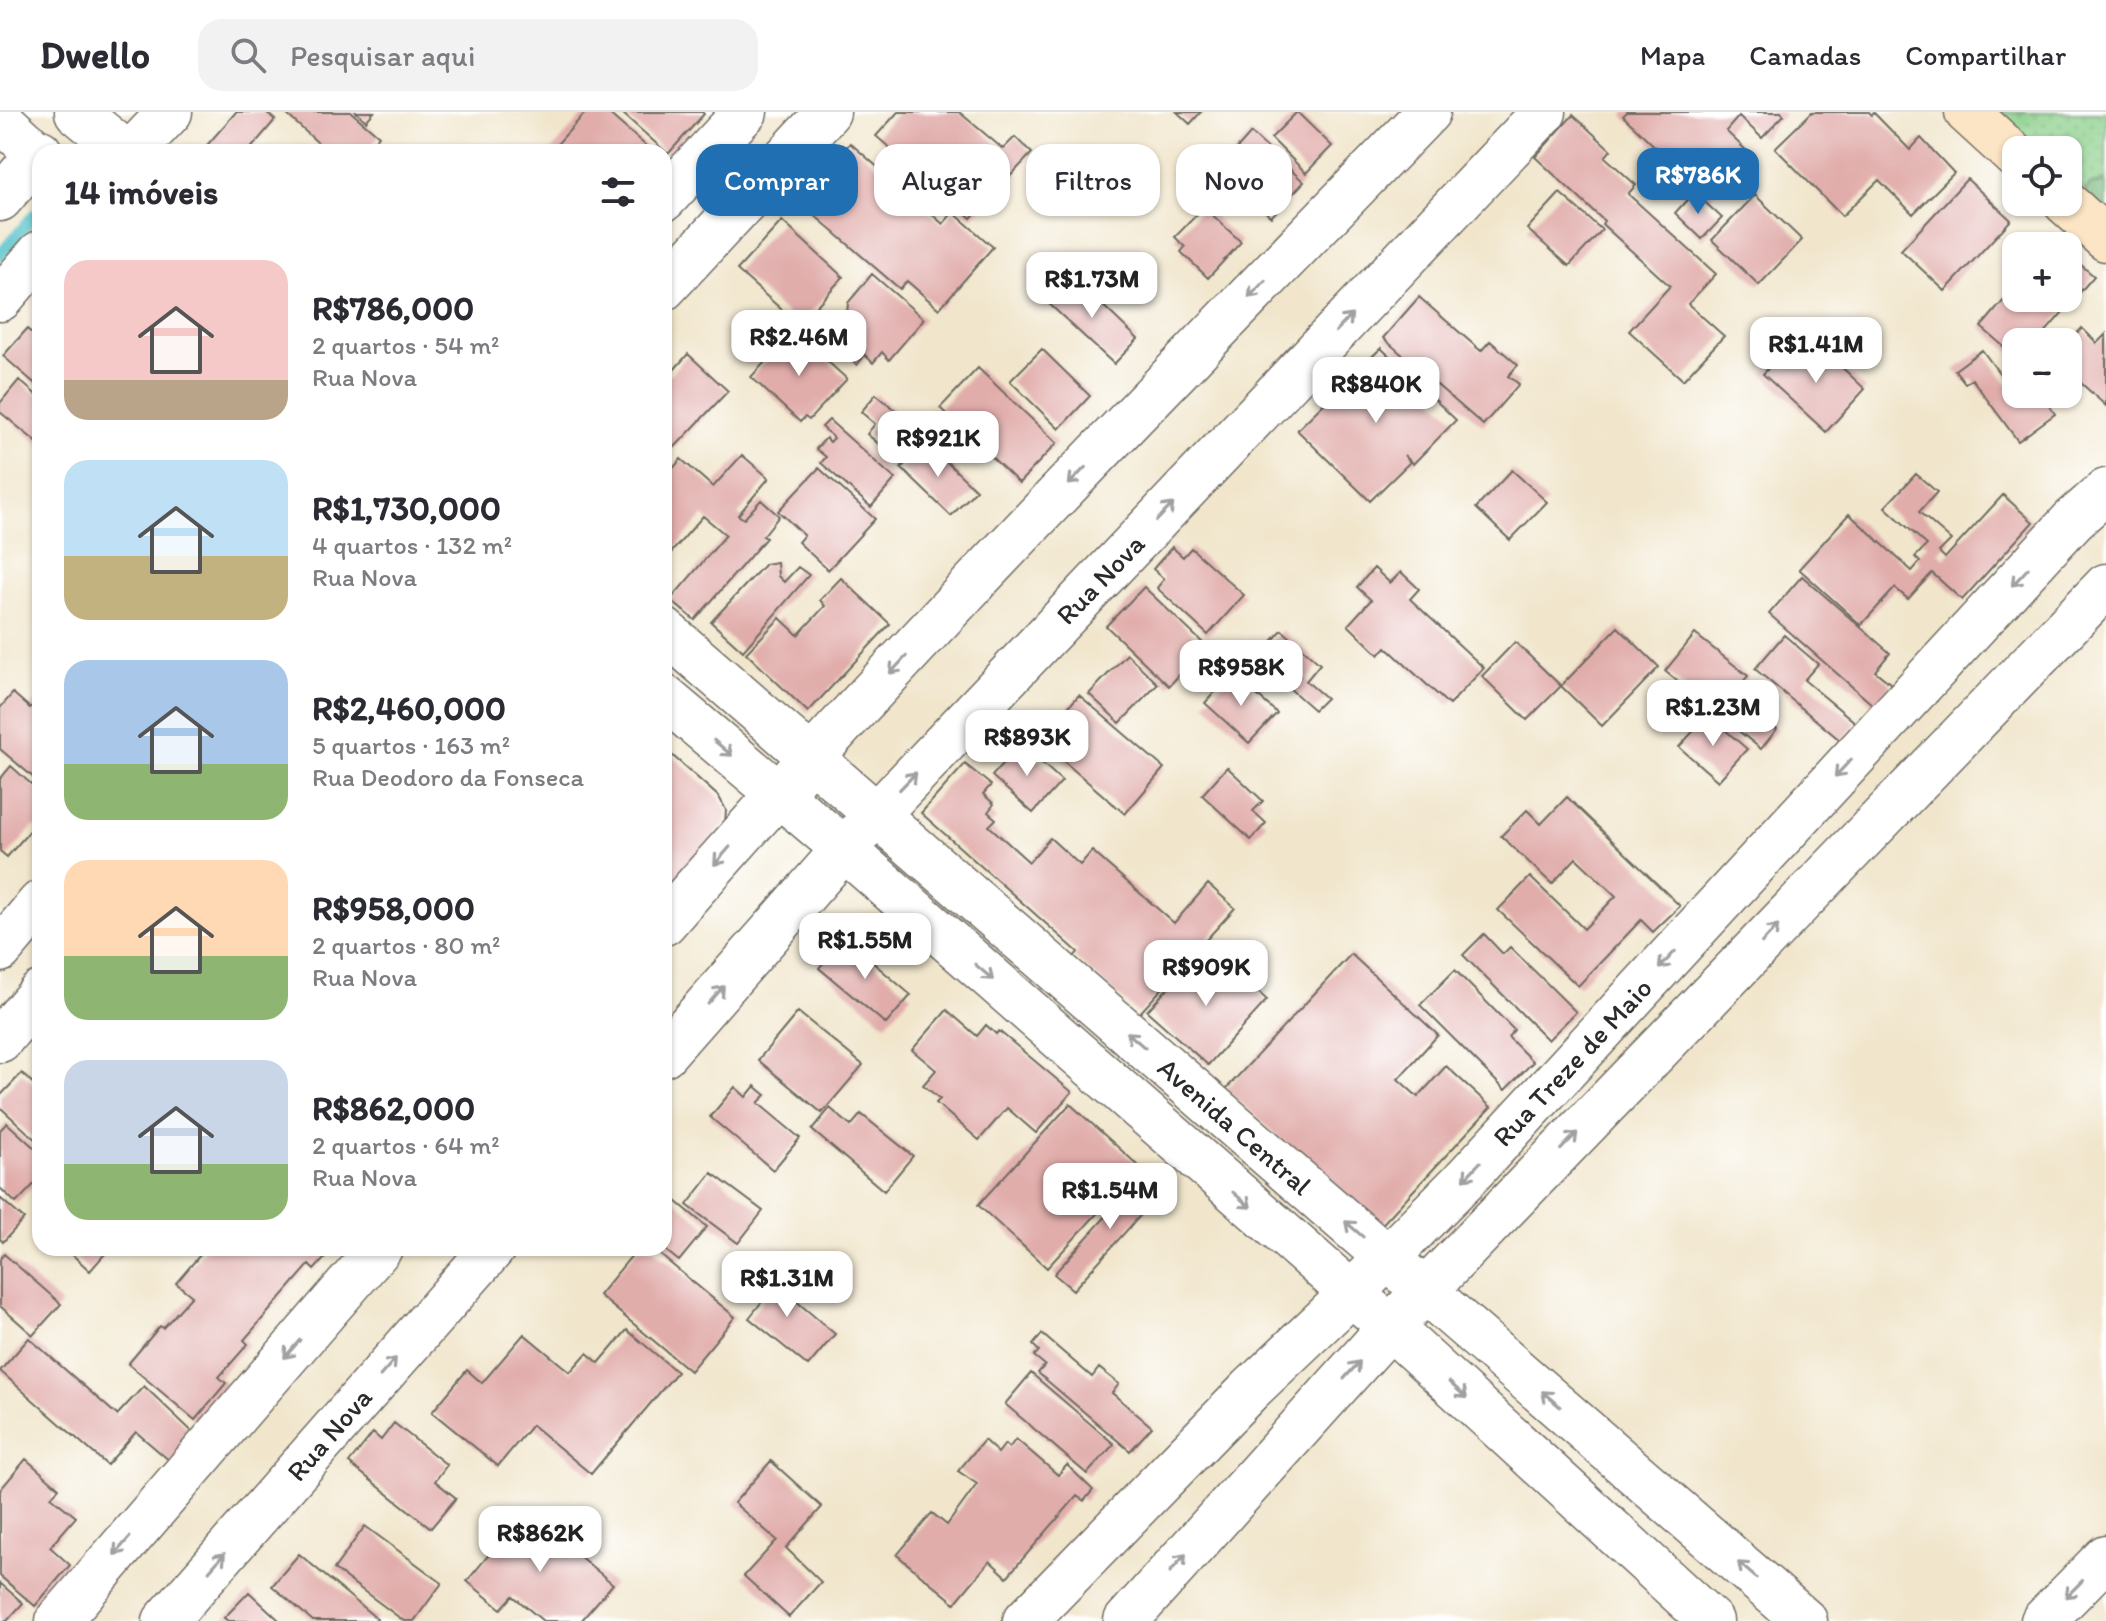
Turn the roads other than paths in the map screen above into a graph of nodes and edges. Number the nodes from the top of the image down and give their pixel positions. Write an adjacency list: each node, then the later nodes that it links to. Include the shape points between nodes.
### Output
1 (76, 112): 9 (street); 10 (street)
2 (170, 112): 11 (street)
3 (745, 112): 15 (street)
4 (828, 112): 20 (street)
5 (1428, 112): 26 (street, one-way to 26)
6 (1544, 112): 28 (street, Rua Nova, one-way to 6)
7 (1967, 112): 12 (street)
8 (0, 119): 13 (street)
9 (49, 144)
10 (115, 144)
11 (140, 144)
12 (2002, 144)
13 (32, 147)
14 (32, 163): 16 (street)
15 (672, 190)
16 (0, 199)
17 (2081, 216): 18 (street)
18 (2106, 239)
19 (32, 262): 21 (street)
20 (672, 279)
21 (0, 299)
22 (2106, 491): 38 (street, Rua Treze de Maio, one-way to 38, via 2073,520)
23 (2106, 586): 39 (street, Rua Treze de Maio, one-way to 23)
24 (672, 637): 26 (street, Avenida Central)
25 (672, 704): 27 (street, Avenida Central, one-way to 27)
26 (809, 758): 27 (street); 28 (street, Avenida Central)
27 (777, 794): 29 (street, Avenida Central); 31 (street, one-way to 31)
28 (876, 815): 29 (street, Rua Nova); 38 (street, Avenida Central, one-way to 28)
29 (844, 849): 35 (street, Rua Nova, one-way to 29); 40 (street, Avenida Central, one-way to 40)
30 (32, 912): 32 (street)
31 (672, 914)
32 (0, 950)
33 (32, 1002): 34 (street)
34 (0, 1040)
35 (672, 1045)
36 (373, 1256): 43 (street, one-way to 43)
37 (486, 1256): 44 (street, Rua Nova, one-way to 37)
38 (1387, 1257): 39 (street, Avenida Central); 40 (street, Rua Treze de Maio)
39 (1425, 1290): 41 (street, Rua Treze de Maio); 48 (street, Avenida Central, one-way to 39)
40 (1350, 1295): 41 (street, Avenida Central); 45 (street, Rua Treze de Maio)
41 (1390, 1327): 46 (street, Rua Treze de Maio, one-way to 41); 47 (street, Avenida Central, one-way to 47)
42 (2106, 1557): 49 (street, one-way to 49)
43 (58, 1621)
44 (165, 1621)
45 (1025, 1621)
46 (1126, 1621)
47 (1711, 1621)
48 (1805, 1621)
49 (2043, 1621)

